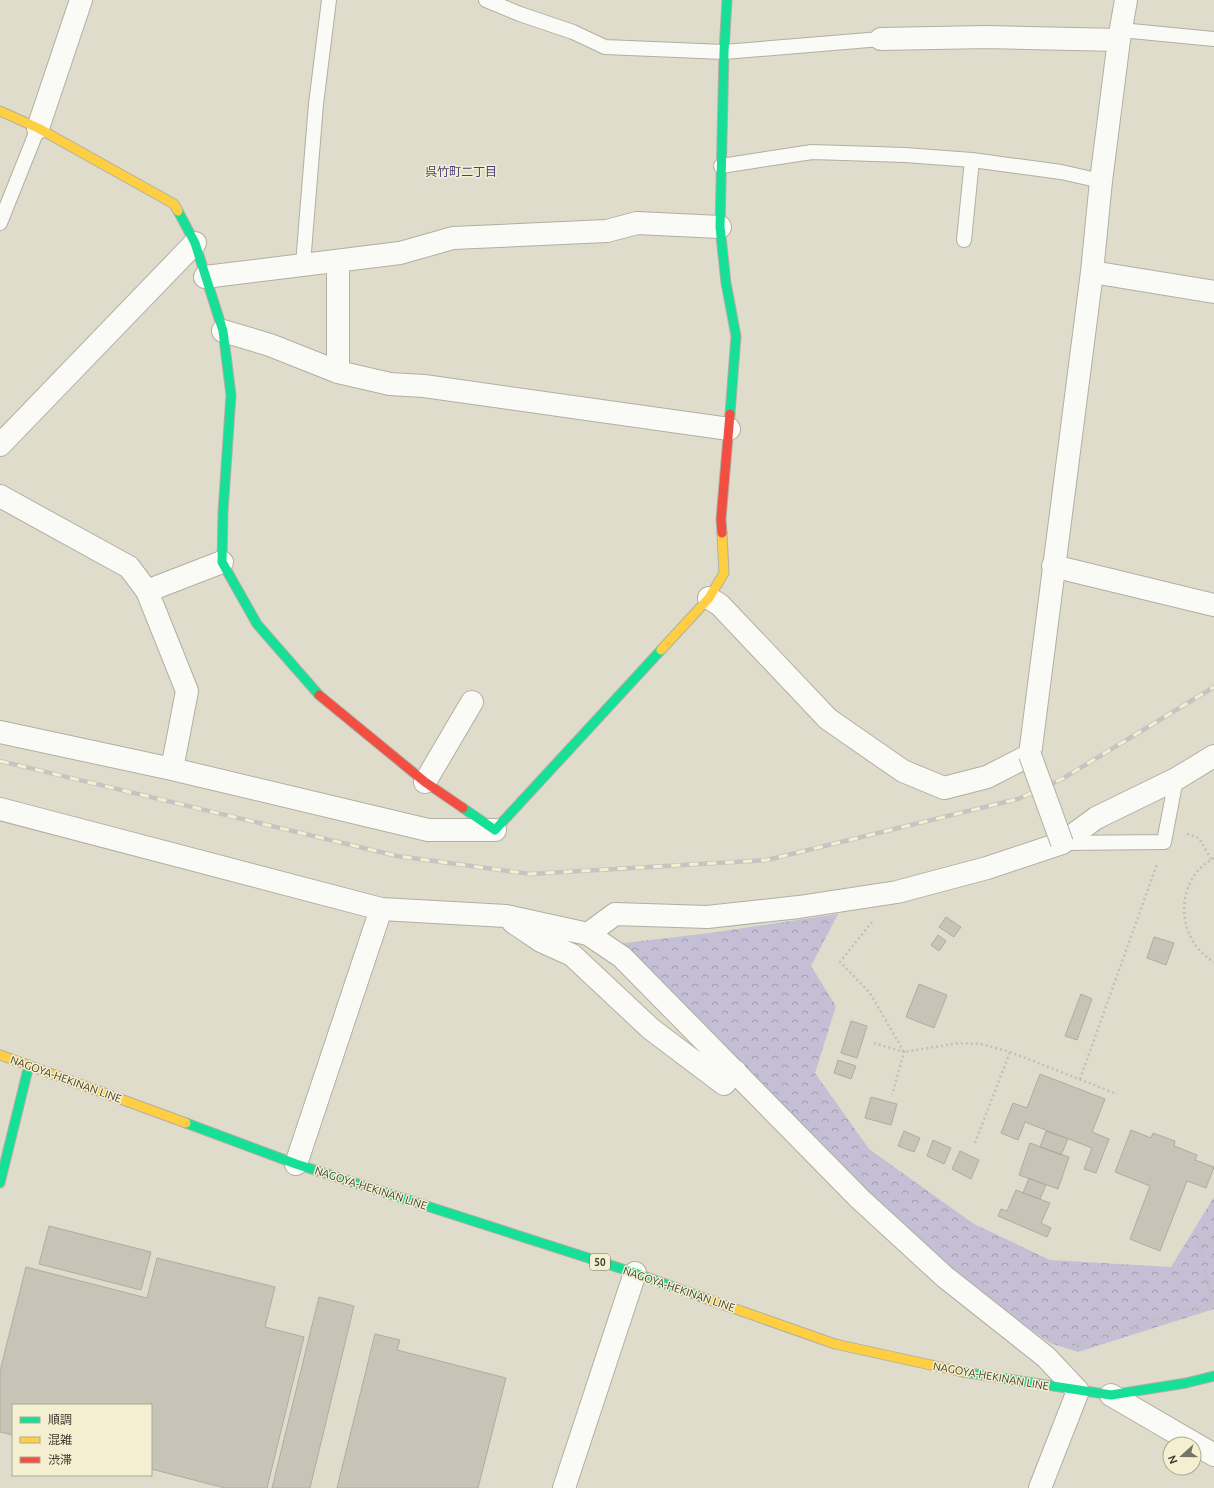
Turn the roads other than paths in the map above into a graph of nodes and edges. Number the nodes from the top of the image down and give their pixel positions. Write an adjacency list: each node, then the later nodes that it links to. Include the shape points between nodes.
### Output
1 (81, 0): 11 (street)
2 (329, 0): 20 (lane, via 316,104)
3 (486, 0): 9 (lane, via 573,32 605,47)
4 (727, 0): 9 (street)
5 (1126, 0): 6 (street)
6 (1120, 35): 7 (street); 8 (lane); 14 (street)
7 (880, 39): 9 (lane)
8 (1214, 39)
9 (724, 52): 13 (street)
10 (0, 111): 11 (street)
11 (38, 128): 15 (lane); 18 (street, via 174,204)
12 (972, 160): 13 (lane, via 905,154 812,152); 14 (lane, via 1061,172); 17 (lane)
13 (721, 166): 16 (street)
14 (1101, 181): 21 (street)
15 (0, 223)
16 (720, 227): 19 (street, via 637,223 607,231 453,238 400,253); 26 (street, via 726,282 736,336)
17 (964, 240)
18 (195, 243): 22 (street); 27 (street)
19 (338, 261): 20 (street); 25 (street)
20 (303, 264): 22 (street)
21 (1092, 272): 23 (street); 30 (street)
22 (205, 277): 24 (street)
23 (1214, 292)
24 (223, 331): 25 (street, via 270,345); 29 (street, via 231,395)
25 (338, 372): 26 (street, via 390,384 424,386)
26 (729, 429): 32 (street, via 721,519 724,573)
27 (0, 445)
28 (0, 496): 31 (street, via 129,567)
29 (222, 562): 31 (street); 40 (street, via 257,624 316,692)
30 (1053, 566): 33 (street); 36 (street)
31 (147, 591): 38 (street, via 187,691)
32 (709, 598): 36 (street, via 720,605 828,719 903,771 944,788 987,777); 42 (street)
33 (1214, 605)
34 (472, 702): 40 (street)
35 (0, 732): 38 (street)
36 (1030, 755): 43 (street, bridge)
37 (1214, 756): 39 (street)
38 (172, 770): 42 (street, via 428,830)
39 (1176, 779): 43 (street, via 1096,818); 43 (lane, via 1164,842)
40 (425, 782): 42 (street)
41 (0, 809): 44 (street)
42 (495, 830)
43 (1062, 843): 46 (street, via 987,868 897,892 799,907 707,917 615,914)
44 (381, 909): 45 (street); 50 (street)
45 (506, 916): 46 (street); 49 (street, via 541,941 572,955 651,1028 724,1084)
46 (588, 934): 49 (street, via 622,957)
47 (0, 1055): 48 (street, NAGOYA-HEKINAN LINE / 50)
48 (29, 1065): 50 (street, NAGOYA-HEKINAN LINE / 50); 51 (street)
49 (735, 1071): 54 (street, via 860,1199 945,1277 1046,1357)
50 (296, 1164): 52 (street, NAGOYA-HEKINAN LINE / 50)
51 (0, 1183)
52 (635, 1273): 54 (street, NAGOYA-HEKINAN LINE / 50, via 835,1344 952,1370); 57 (street)
53 (1214, 1376): 55 (street, NAGOYA-HEKINAN LINE / 50)
54 (1078, 1391): 55 (street, NAGOYA-HEKINAN LINE / 50); 58 (street)
55 (1111, 1395): 56 (street)
56 (1214, 1455)
57 (564, 1488)
58 (1040, 1488)

